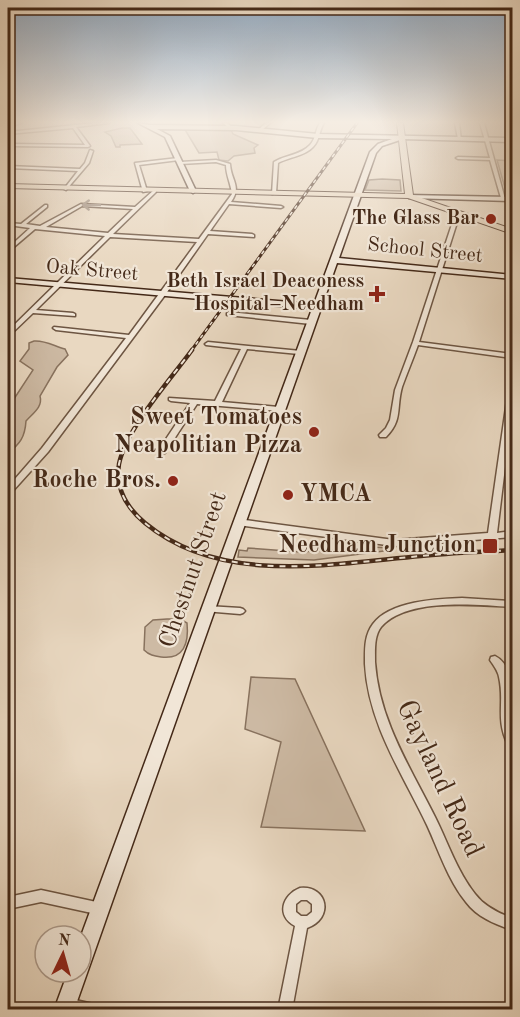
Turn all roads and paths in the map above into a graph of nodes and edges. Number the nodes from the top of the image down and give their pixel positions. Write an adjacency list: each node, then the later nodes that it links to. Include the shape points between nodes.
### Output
1 (82, 170): 10 (street)
2 (140, 170): 11 (street)
3 (183, 170): 12 (main road)
4 (227, 170): 13 (street)
5 (275, 170): 14 (street)
6 (366, 170): 15 (main road, Chestnut Street)
7 (406, 170): 16 (main road)
8 (495, 170): 18 (street)
9 (8, 186): 10 (main road)
10 (66, 189): 11 (main road)
11 (150, 191): 12 (main road); 24 (street)
12 (193, 191): 13 (main road)
13 (234, 192): 14 (main road); 20 (street)
14 (274, 193): 15 (main road)
15 (357, 195): 16 (main road); 36 (main road, Chestnut Street)
16 (409, 196): 17 (main road); 21 (main road)
17 (441, 197): 18 (main road); 21 (main road, via 434,199)
18 (503, 198): 19 (main road)
19 (513, 199)
20 (228, 202): 23 (street); 30 (street)
21 (433, 204): 25 (main road)
22 (45, 206): 27 (street)
23 (281, 207)
24 (136, 208): 29 (street, one-way to 29, via 81,205); 32 (street)
25 (458, 213): 31 (main road); 37 (street)
26 (8, 224): 27 (street)
27 (21, 226): 28 (street)
28 (34, 227): 29 (street); 35 (street)
29 (41, 228): 32 (street)
30 (207, 232): 33 (street); 34 (street)
31 (513, 232)
32 (108, 235): 34 (street); 40 (street)
33 (252, 236)
34 (200, 241): 41 (street)
35 (8, 250)
36 (334, 260): 37 (main road, School Street); 42 (main road, Chestnut Street)
37 (439, 269): 38 (main road, School Street); 50 (street)
38 (513, 277)
39 (8, 280): 40 (main road, Oak Street)
40 (58, 284): 41 (main road, Oak Street); 43 (street)
41 (163, 294): 42 (main road, Oak Street); 49 (street)
42 (317, 307): 46 (main road, Chestnut Street)
43 (31, 311): 45 (street); 48 (street)
44 (229, 314): 46 (street)
45 (73, 315)
46 (311, 322): 53 (main road, Chestnut Street)
47 (56, 328): 49 (street)
48 (8, 334)
49 (131, 337): 62 (street, via 38,460)
50 (415, 343): 54 (street); 60 (street, via 404,371 393,428)
51 (208, 344): 52 (street)
52 (245, 347): 53 (street); 58 (street)
53 (299, 352): 59 (main road, Chestnut Street)
54 (513, 356)
55 (513, 386): 65 (street)
56 (171, 399): 57 (street)
57 (195, 401): 58 (street); 61 (street)
58 (218, 403): 59 (street)
59 (279, 409): 63 (main road, Chestnut Street)
60 (383, 435)
61 (162, 451)
62 (8, 491)
63 (238, 522): 65 (street, via 394,543); 67 (main road, Chestnut Street)
64 (513, 534): 65 (street)
65 (492, 535)
66 (513, 604): 74 (street, Gayland Road, via 447,601 407,608 380,622 370,638 370,671 385,732 455,872 480,909)
67 (207, 609): 68 (street); 72 (main road, Chestnut Street)
68 (240, 611)
69 (495, 660): 70 (street, via 504,674 507,734)
70 (513, 742)
71 (8, 903): 72 (street, via 41,896)
72 (100, 909): 75 (main road, Chestnut Street)
73 (302, 922): 79 (street)
74 (513, 924)
75 (93, 929)
76 (74, 984): 77 (main road)
77 (65, 1007): 78 (street)
78 (93, 1010)
79 (285, 1010)

